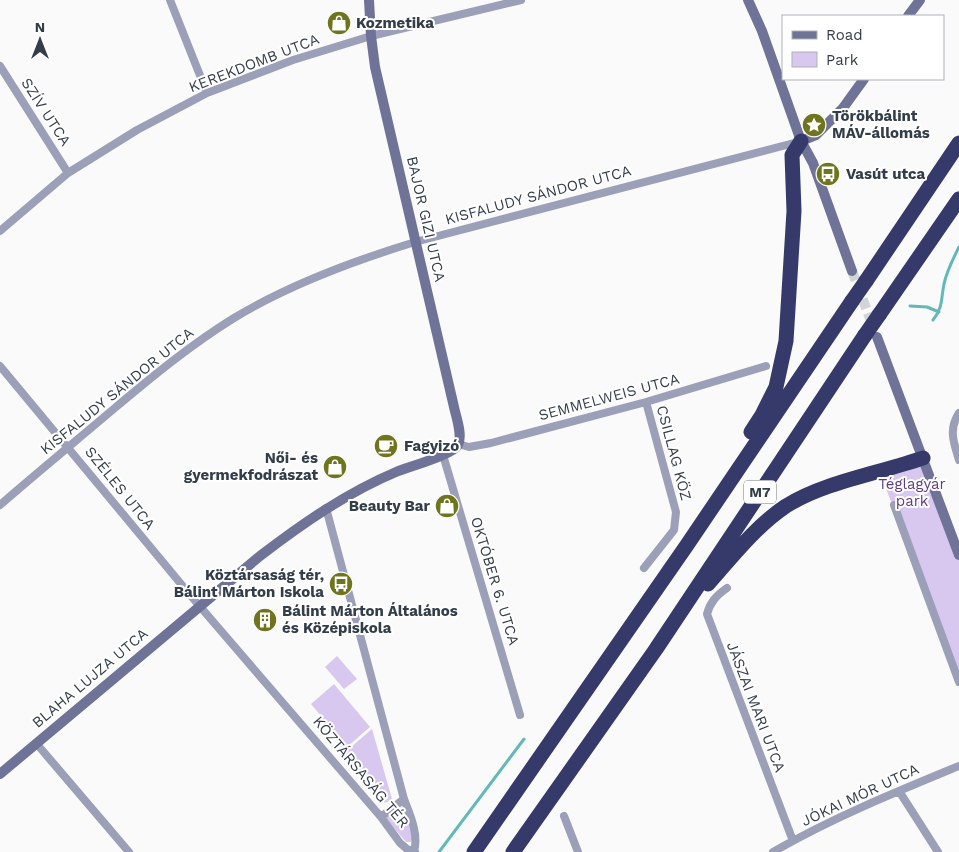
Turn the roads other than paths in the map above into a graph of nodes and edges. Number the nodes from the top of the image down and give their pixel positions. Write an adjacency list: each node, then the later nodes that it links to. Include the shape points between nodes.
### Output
1 (170, 0): 10 (street)
2 (369, 0): 7 (street, BAJOR GIZI UTCA)
3 (521, 0): 7 (street, KEREKDOMB UTCA)
4 (748, 0): 11 (street)
5 (920, 0): 6 (street)
6 (909, 15)
7 (371, 36): 10 (street, KEREKDOMB UTCA, via 293,60); 16 (street, BAJOR GIZI UTCA, via 375,67)
8 (0, 66): 13 (street, SZÍV UTCA)
9 (863, 80): 11 (street, via 843,108 816,134)
10 (207, 93): 13 (street, KEREKDOMB UTCA, via 136,130)
11 (801, 141): 16 (street, KISFALUDY SÁNDOR UTCA); 17 (street); 32 (highway, via 792,155 794,211 789,311 776,387 762,415 706,501)
12 (959, 143): 32 (highway, M7, bridge)
13 (68, 173): 15 (street, KEREKDOMB UTCA)
14 (959, 199): 18 (highway, M7, bridge, via 879,315)
15 (0, 231)
16 (415, 242): 23 (street, BAJOR GIZI UTCA, via 454,407); 24 (street, KISFALUDY SÁNDOR UTCA, via 330,271 235,317 168,364)
17 (852, 271)
18 (871, 336): 26 (street); 37 (highway, M7)
19 (0, 366): 24 (street, SZÉLES UTCA)
20 (766, 366): 21 (street, SEMMELWEIS UTCA)
21 (646, 402): 23 (street, SEMMELWEIS UTCA, via 491,443 469,447); 34 (street, CSILLAG KÖZ, via 676,512 674,530)
22 (959, 413): 27 (street, via 952,437)
23 (458, 444): 25 (street)
24 (68, 447): 29 (street, KISFALUDY SÁNDOR UTCA); 36 (street, SZÉLES UTCA)
25 (443, 455): 30 (street, via 396,472); 39 (street, OKTÓBER 6. UTCA)
26 (923, 458): 31 (street); 37 (highway, via 828,488 786,507 733,555 677,630)
27 (959, 460)
28 (894, 504): 38 (street)
29 (0, 505)
30 (326, 508): 36 (street, via 260,556); 44 (street, KÖZTÁRSASÁG TÉR)
31 (957, 542): 33 (street)
32 (687, 545): 50 (highway, M7)
33 (959, 555)
34 (644, 568)
35 (727, 588): 47 (street, JÁSZAI MARI UTCA, via 716,596 707,614)
36 (200, 606): 40 (street, BLAHA LUJZA UTCA); 46 (street, KÖZTÁRSASÁG TÉR)
37 (656, 649): 51 (highway, M7)
38 (959, 682)
39 (520, 715)
40 (36, 743): 42 (street, BLAHA LUJZA UTCA); 49 (street)
41 (959, 766): 43 (street, JÓKAI MÓR UTCA)
42 (0, 774)
43 (899, 791): 47 (street, JÓKAI MÓR UTCA); 54 (street)
44 (404, 799): 46 (street); 48 (street, KÖZTÁRSASÁG TÉR, via 414,826)
45 (564, 816): 52 (street)
46 (381, 817): 48 (street, KÖZTÁRSASÁG TÉR, via 400,843)
47 (793, 841): 53 (street, JÓKAI MÓR UTCA)
48 (414, 851)
49 (129, 852)
50 (474, 852)
51 (513, 852)
52 (578, 852)
53 (773, 852)
54 (938, 852)

